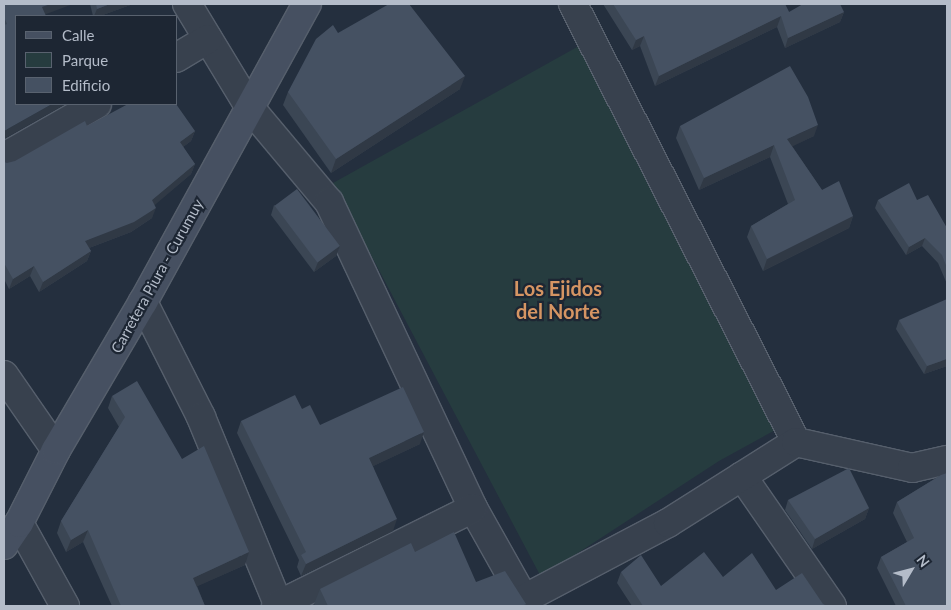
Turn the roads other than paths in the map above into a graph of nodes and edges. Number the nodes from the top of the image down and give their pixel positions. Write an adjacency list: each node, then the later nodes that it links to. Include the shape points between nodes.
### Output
1 (187, 4): 4 (street)
2 (306, 4): 7 (main road, Carretera Piura - Curumuy)
3 (573, 4): 11 (street)
4 (208, 39): 5 (street); 7 (street)
5 (178, 57)
6 (94, 105): 8 (street)
7 (250, 108): 9 (main road, Carretera Piura - Curumuy); 15 (street, via 329,202)
8 (4, 157)
9 (143, 302): 12 (main road, Carretera Piura - Curumuy); 20 (street, via 201,417)
10 (4, 375): 12 (street)
11 (796, 442): 13 (street, via 912,468); 14 (street)
12 (56, 450): 16 (main road, Carretera Piura - Curumuy)
13 (947, 460)
14 (742, 476): 18 (street, via 668,523); 21 (street)
15 (473, 508): 18 (street); 20 (street)
16 (19, 523): 17 (main road, Carretera Piura - Curumuy); 19 (street)
17 (4, 545)
18 (526, 603)
19 (65, 606)
20 (278, 606)
21 (832, 606)

